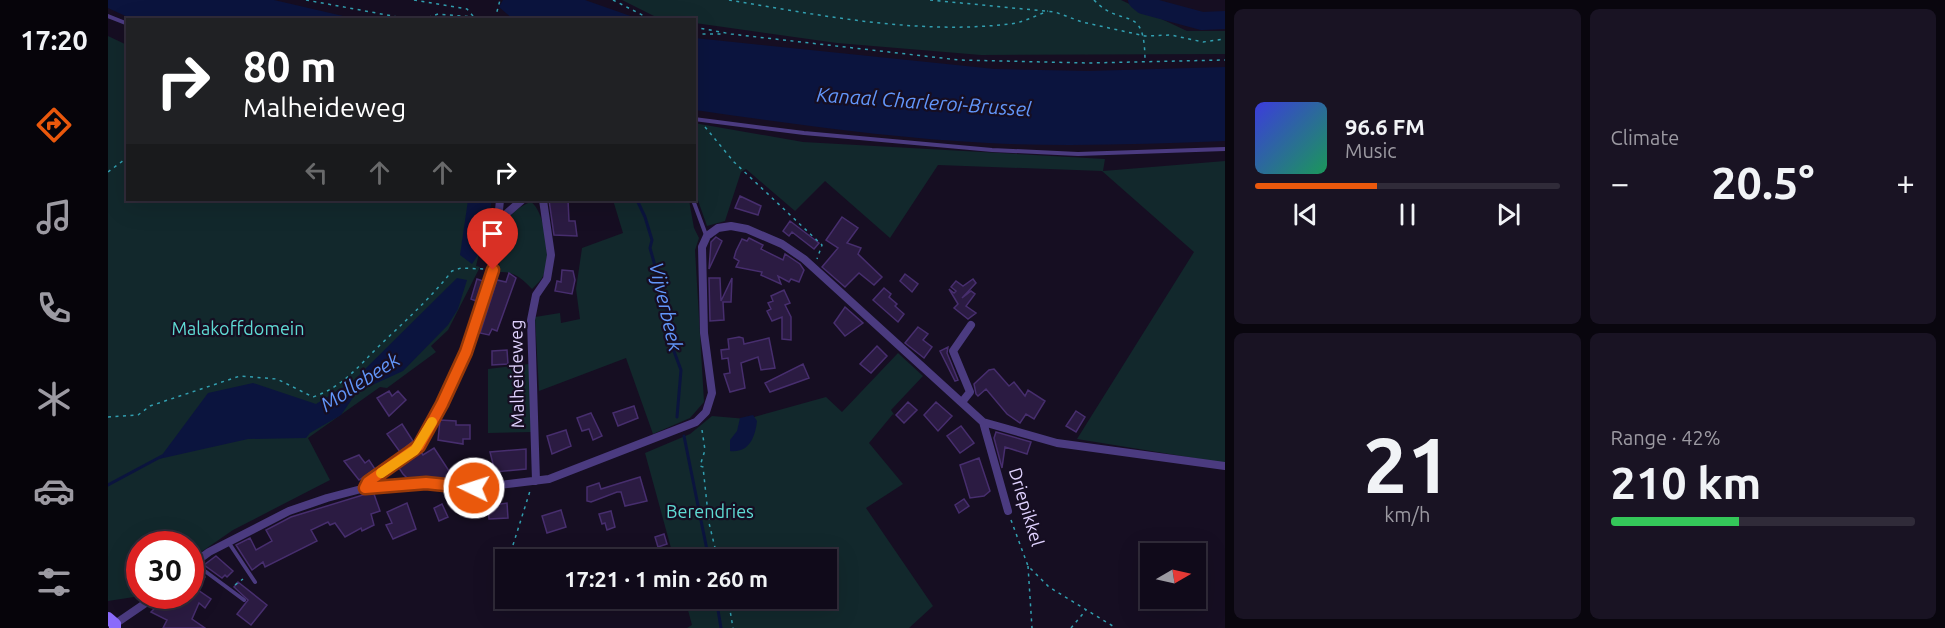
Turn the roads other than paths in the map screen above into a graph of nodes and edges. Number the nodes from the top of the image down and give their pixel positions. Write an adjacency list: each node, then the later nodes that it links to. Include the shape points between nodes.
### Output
1 (108, 16): 2 (lane)
2 (126, 23)
3 (696, 119): 4 (lane, via 992,150 1078,154)
4 (1225, 149)
5 (500, 201): 9 (street, Malheideweg)
6 (521, 201): 9 (street)
7 (543, 201): 15 (street, Malheideweg, via 551,255 547,279 536,295 531,320)
8 (693, 201): 10 (lane)
9 (498, 221): 16 (street, Malheideweg, via 493,270 466,352 442,404 419,446)
10 (707, 236): 12 (street, via 723,227 747,229 782,244 813,267); 15 (street, via 702,247 702,293 712,393 706,412 696,422 618,454)
11 (971, 325): 12 (street, via 953,351 970,392)
12 (962, 402): 13 (street)
13 (983, 422): 14 (street, via 1057,443); 17 (street, Driepikkel)
14 (1225, 466)
15 (534, 482): 16 (street, via 474,488 426,483)
16 (365, 488): 18 (street, via 289,511)
17 (1008, 511)
18 (228, 542): 19 (street); 21 (lane)
19 (204, 557)
20 (204, 572): 22 (lane)
21 (255, 582)
22 (244, 600)
23 (136, 609): 24 (street)
24 (113, 624)

